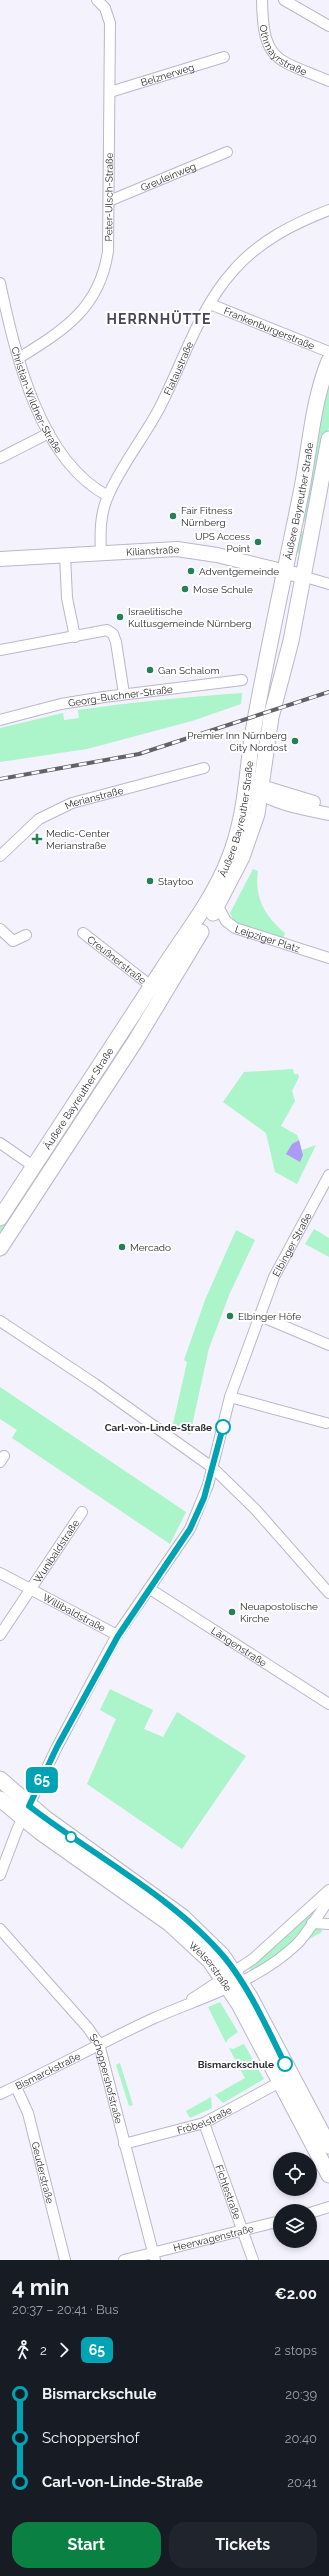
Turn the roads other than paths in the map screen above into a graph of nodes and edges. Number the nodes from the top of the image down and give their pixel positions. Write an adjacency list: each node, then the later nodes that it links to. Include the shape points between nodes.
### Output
1 (97, 0): 7 (street, Peter-Ulsch-Straße, via 105,8 110,23)
2 (262, 0): 6 (street, Othmayrstraße, via 264,36 276,56 287,65)
3 (284, 0): 4 (street)
4 (329, 26)
5 (224, 57): 7 (street, Belznerweg)
6 (329, 81)
7 (110, 92): 9 (street, Peter-Ulsch-Straße)
8 (227, 152): 9 (street, Greuleinweg)
9 (109, 201): 14 (street, Peter-Ulsch-Straße, via 106,271 100,286 67,327)
10 (329, 210): 12 (street, Flataustraße, via 298,222 264,243 232,271)
11 (0, 283): 14 (street, Christian-Wildner-Straße)
12 (210, 304): 13 (street, Frankenburgerstraße); 19 (street, Flataustraße, via 160,407)
13 (329, 352)
14 (19, 358): 16 (street, Christian-Wildner-Straße, via 29,389)
15 (329, 361): 20 (main road, Äußere Bayreuther Straße, via 316,401)
16 (49, 433): 18 (street); 19 (street, Christian-Wildner-Straße, via 77,474)
17 (329, 439): 21 (main road, Äußere Bayreuther Straße)
18 (0, 458)
19 (108, 496): 22 (street, Flataustraße, via 100,520)
20 (295, 521): 21 (main road, via 303,527); 25 (main road, Äußere Bayreuther Straße)
21 (312, 525): 26 (main road, Äußere Bayreuther Straße)
22 (101, 552): 23 (main road, Kilianstraße); 25 (main road, Kilianstraße, via 185,549)
23 (65, 555): 24 (main road, Kilianstraße); 28 (street, via 67,598)
24 (0, 559)
25 (284, 571): 26 (main road, Kilianstraße); 34 (main road, Äußere Bayreuther Straße, via 253,733)
26 (302, 576): 27 (street); 34 (main road, Äußere Bayreuther Straße, via 291,641 271,717)
27 (329, 584)
28 (75, 637): 29 (street); 31 (street, via 104,630 113,634)
29 (0, 650)
30 (242, 680): 31 (street, Georg-Buchner-Straße)
31 (124, 694): 32 (street, Georg-Buchner-Straße, via 61,704)
32 (0, 720)
33 (204, 768): 37 (street, Merianstraße, via 72,803 40,819)
34 (257, 787): 35 (street); 36 (street); 38 (main road, Äußere Bayreuther Straße, via 242,857); 43 (main road, Äußere Bayreuther Straße, via 224,871 185,939)
35 (329, 807)
36 (329, 814)
37 (0, 856)
38 (217, 905): 42 (street, Leipziger Platz, via 226,921 235,928); 48 (main road, Äußere Bayreuther Straße, via 136,1040)
39 (0, 929): 41 (street, via 13,941)
40 (83, 933): 43 (street, Creußnerstraße)
41 (26, 935)
42 (329, 958)
43 (151, 986): 45 (main road, Äußere Bayreuther Straße)
44 (0, 1143): 45 (street)
45 (33, 1166): 47 (main road, Äußere Bayreuther Straße)
46 (329, 1175): 49 (street, Elbinger Straße, via 285,1254)
47 (0, 1218)
48 (0, 1248)
49 (260, 1316): 51 (street); 52 (street, Elbinger Straße)
50 (0, 1321): 54 (street, via 95,1384)
51 (329, 1345)
52 (230, 1397): 53 (street); 54 (street, Elbinger Straße)
53 (326, 1423)
54 (213, 1468): 58 (street, Elbinger Straße, via 204,1498 190,1529); 59 (street, via 256,1510)
55 (82, 1512): 57 (street, Wunibaldstraße)
56 (0, 1573): 57 (street, Willibaldstraße)
57 (30, 1589): 60 (street, Willibaldstraße); 61 (street, Willibaldstraße)
58 (150, 1589): 61 (street, Elbinger Straße); 62 (street, Längenstraße)
59 (329, 1593)
60 (0, 1634)
61 (118, 1636): 65 (street, Elbinger Straße, via 57,1747)
62 (329, 1704)
63 (0, 1779): 65 (main road, Welserstraße)
64 (0, 1799): 65 (main road, Welserstraße)
65 (26, 1812): 66 (street, Elbinger Straße); 74 (main road, Welserstraße, via 183,1917 210,1942)
66 (0, 1875)
67 (329, 1890): 69 (street, Bismarckstraße)
68 (329, 1900): 70 (street, Bismarckstraße)
69 (310, 1907): 70 (street); 74 (street, Bismarckstraße)
70 (325, 1912): 71 (street, Bismarckstraße)
71 (312, 1924): 72 (street); 74 (street, Bismarckstraße, via 298,1943 278,1960)
72 (329, 1924)
73 (0, 1929): 75 (street, Schoppershofstraße, via 88,2028)
74 (232, 1981): 75 (street, Bismarckstraße); 76 (main road, Welserstraße); 81 (main road, Welserstraße)
75 (99, 2044): 77 (street, Bismarckstraße); 80 (street, Schoppershofstraße)
76 (280, 2082): 79 (street, Fröbelstraße); 82 (main road, Welserstraße)
77 (16, 2087): 78 (street, Bismarckstraße); 88 (street, Geuderstraße, via 28,2113)
78 (0, 2094)
79 (204, 2123): 80 (street, Fröbelstraße); 86 (street, Fichtestraße)
80 (124, 2144): 87 (street, Schoppershofstraße)
81 (329, 2146)
82 (329, 2175)
83 (329, 2207): 84 (street)
84 (317, 2211)
85 (273, 2223): 86 (street, Heerwagenstraße)
86 (243, 2230): 87 (street, Heerwagenstraße); 90 (street, Fichtestraße)
87 (154, 2257): 89 (street, Heerwagenstraße)
88 (65, 2260)
89 (124, 2260)
90 (253, 2260)

